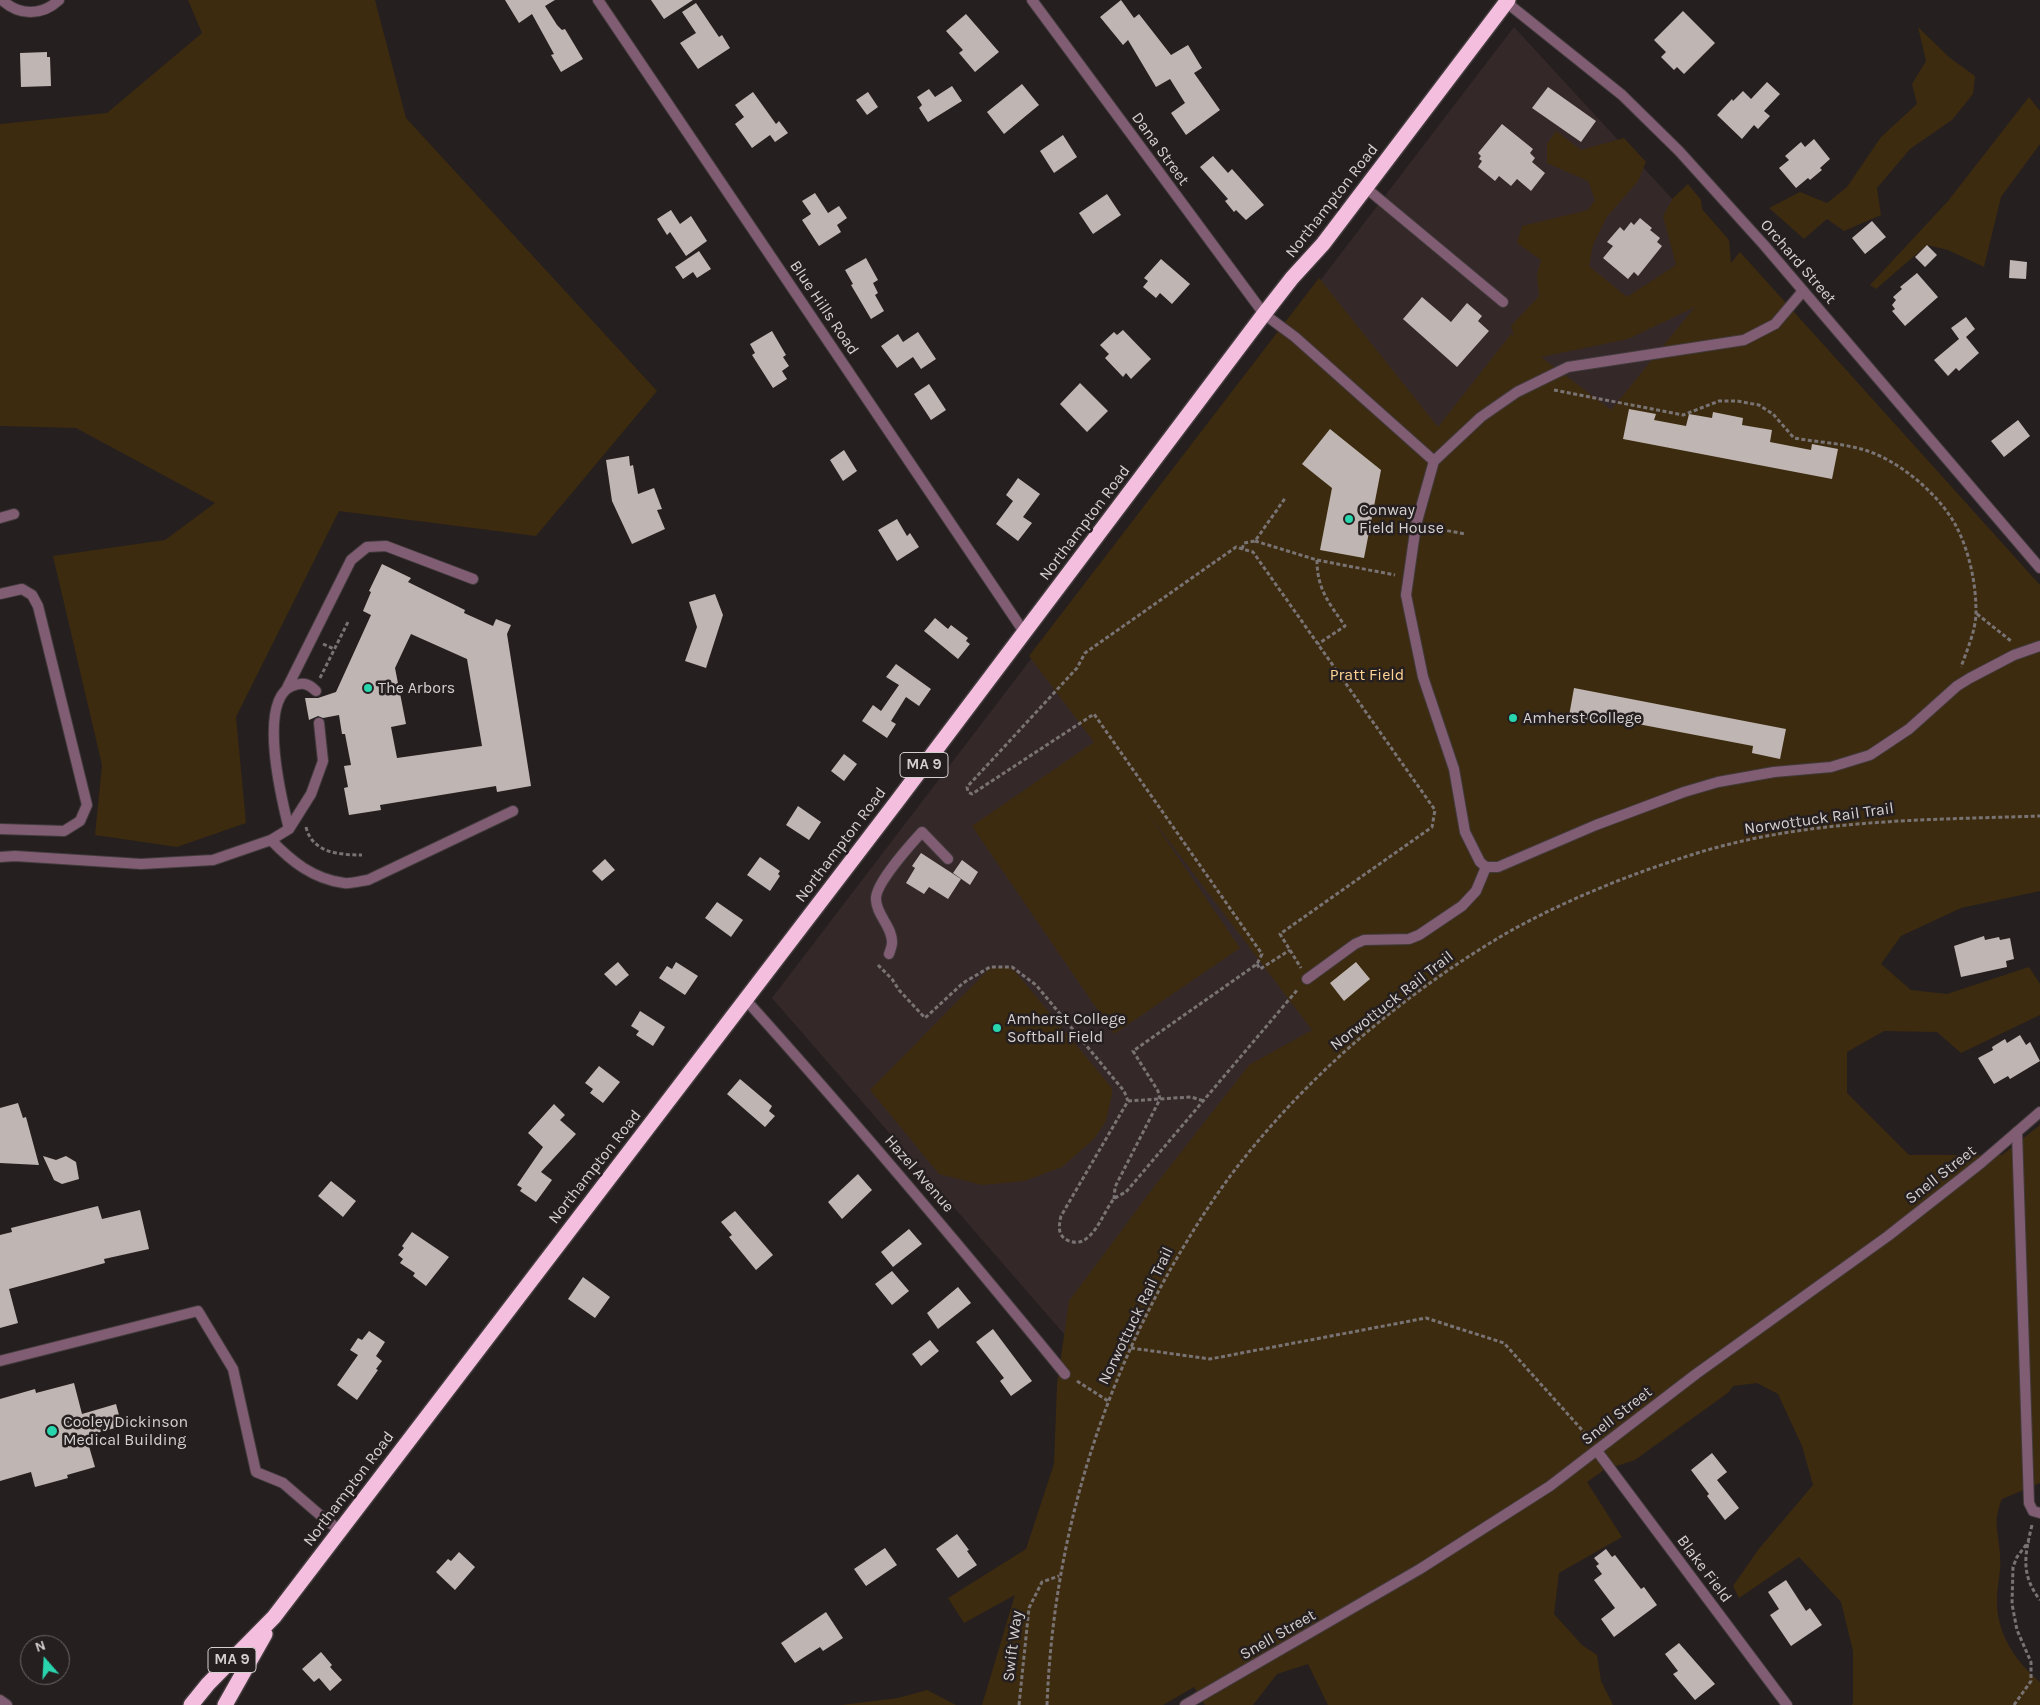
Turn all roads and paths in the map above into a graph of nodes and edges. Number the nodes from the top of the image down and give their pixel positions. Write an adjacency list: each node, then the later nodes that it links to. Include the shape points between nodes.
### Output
1 (2, 0): 2 (street, via 27,12 47,9)
2 (59, 0)
3 (598, 0): 26 (street, Blue Hills Road)
4 (1032, 0): 9 (street, Dana Street)
5 (1507, 1): 6 (highway, Northampton Road / MA 9); 7 (street, Orchard Street, via 1644,116 1724,200)
6 (1366, 188): 8 (street); 9 (highway, Northampton Road / MA 9)
7 (1803, 291): 10 (street, via 1775,324 1744,340 1568,367); 20 (street, Orchard Street)
8 (1503, 302)
9 (1264, 314): 11 (street, Dana Street); 26 (highway, Northampton Road / MA 9)
10 (1537, 382): 11 (street, via 1481,417); 24 (path, via 1551,389 1683,415 1719,402 1759,405 1773,414 1794,438 1862,449 1890,461 1915,478 1954,523 1966,549)
11 (1434, 461): 15 (street)
12 (1286, 497): 17 (path)
13 (14, 514): 14 (street)
14 (0, 518)
15 (1416, 525): 16 (path); 21 (street)
16 (1465, 534)
17 (1255, 541): 18 (path, via 1244,544); 19 (path)
18 (1242, 549): 27 (path, via 1254,552); 44 (path, via 1236,547 1085,653 1077,668 967,787 972,794 1094,714 1259,948 1262,954)
19 (1317, 560): 21 (path); 27 (path, via 1321,590 1345,626)
20 (2040, 568)
21 (1408, 578): 41 (street, via 1406,595 1423,677 1454,769 1465,832 1480,862)
22 (473, 579): 32 (street, via 386,546 368,547 351,560)
23 (0, 594): 36 (street, via 22,589 32,594 38,606 87,805 80,821 64,831)
24 (1976, 613): 29 (path); 30 (path)
25 (348, 622): 31 (path)
26 (1024, 632): 47 (highway, Northampton Road / MA 9)
27 (1318, 644): 42 (path, via 1435,810 1432,827 1280,934)
28 (2040, 646): 29 (street)
29 (2024, 651): 30 (street)
30 (1957, 686): 41 (street, via 1909,729 1870,755 1831,767 1774,772 1718,782 1596,825 1498,867)
31 (316, 687): 32 (street, via 300,683)
32 (287, 688): 37 (street, via 278,704 273,732 277,776)
33 (319, 722): 37 (street, via 323,761 312,794)
34 (513, 812): 38 (street, via 368,880 345,883 321,877 292,862)
35 (2040, 816): 54 (path, Norwottuck Rail Trail, via 1888,822 1752,839 1693,854 1642,872 1552,910 1506,934 1379,1023 1332,1064 1287,1110 1244,1158 1208,1208 1166,1278)
36 (0, 829)
37 (289, 829): 38 (street)
38 (271, 840): 39 (street, via 214,860 140,864)
39 (0, 857)
40 (948, 859): 43 (street, via 922,832 882,883 875,897 890,932)
41 (1486, 867): 46 (street, via 1476,890 1462,906 1419,935 1409,939 1364,940)
42 (1290, 950): 44 (path, via 1260,968); 46 (path)
43 (889, 954)
44 (1257, 964): 48 (path, via 1133,1050)
45 (881, 968): 49 (path, via 925,1018 963,983 990,967 1012,967 1036,985 1124,1091)
46 (1307, 979): 50 (path)
47 (745, 999): 56 (street, Hazel Avenue, via 934,1214); 60 (highway, Northampton Road / MA 9)
48 (1160, 1099): 49 (path); 50 (path, via 1191,1097); 53 (path, via 1115,1187)
49 (1128, 1101): 53 (path, via 1061,1216 1060,1235 1071,1242 1091,1236)
50 (1204, 1101): 53 (path, via 1126,1192)
51 (2040, 1112): 52 (street, Snell Street)
52 (2016, 1132): 58 (street, Snell Street, via 1888,1236 1696,1374); 59 (street, via 2029,1503)
53 (1114, 1199)
54 (1130, 1348): 57 (path, Norwottuck Rail Trail); 58 (path, via 1210,1359 1426,1318 1504,1343)
55 (0, 1361): 60 (street, via 198,1311 233,1369 256,1472 284,1483)
56 (1065, 1374): 57 (path)
57 (1108, 1401): 62 (path, Norwottuck Rail Trail, via 1081,1481)
58 (1598, 1450): 71 (street, Snell Street, via 1550,1486 1449,1551); 72 (street, Blake Field)
59 (2038, 1513): 61 (path)
60 (340, 1530): 64 (highway, Northampton Road / MA 9)
61 (2029, 1541): 63 (path, via 2025,1569); 73 (path, via 2013,1567 2012,1604 2018,1630 2032,1662 2031,1681)
62 (1059, 1576): 69 (path, Swift Way, via 1042,1582 1029,1608); 70 (path, Norwottuck Rail Trail, via 1049,1656)
63 (2040, 1600)
64 (274, 1617): 67 (highway, Northampton Road / MA 9); 68 (highway, Northampton Road / MA 9)
65 (0, 1700): 66 (street)
66 (7, 1705)
67 (191, 1705)
68 (225, 1705)
69 (1019, 1705)
70 (1047, 1705)
71 (1185, 1705)
72 (1787, 1705)
73 (2014, 1705)

